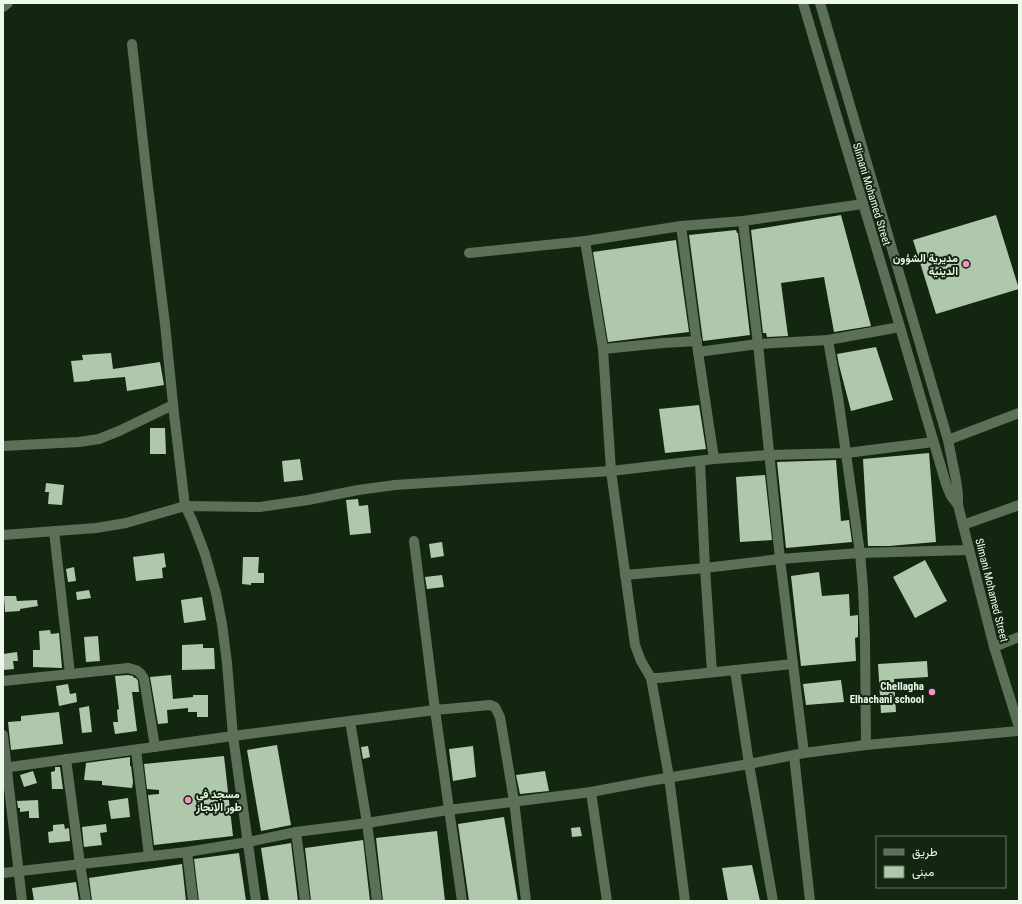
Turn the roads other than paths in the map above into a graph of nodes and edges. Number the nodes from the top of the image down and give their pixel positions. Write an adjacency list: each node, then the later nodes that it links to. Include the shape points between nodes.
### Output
1 (8, 3): 4 (street)
2 (803, 3): 6 (street, Slimani Mohamed Street)
3 (820, 3): 19 (street, Slimani Mohamed Street)
4 (3, 7)
5 (132, 44): 17 (street)
6 (863, 204): 7 (street); 11 (street, Slimani Mohamed Street)
7 (743, 221): 8 (street); 14 (street)
8 (682, 226): 9 (street); 13 (street)
9 (585, 241): 10 (street); 15 (street)
10 (469, 253)
11 (900, 327): 12 (street); 20 (street, Slimani Mohamed Street)
12 (828, 340): 14 (street); 22 (street)
13 (697, 341): 15 (street); 16 (street)
14 (758, 344): 16 (street); 23 (street)
15 (603, 349): 26 (street)
16 (698, 352): 24 (street)
17 (173, 405): 21 (street, via 98,439); 29 (street)
18 (1019, 413): 19 (street)
19 (948, 440): 27 (street, Slimani Mohamed Street)
20 (933, 442): 22 (street); 27 (street, Slimani Mohamed Street, via 946,484)
21 (3, 446)
22 (846, 453): 23 (street); 35 (street)
23 (769, 455): 24 (street); 36 (street)
24 (714, 459): 25 (street)
25 (700, 461): 26 (street); 37 (street)
26 (611, 471): 29 (street, via 395,485 260,507); 38 (street)
27 (958, 505): 30 (street, Slimani Mohamed Street)
28 (1019, 505): 30 (street)
29 (185, 506): 31 (street, via 96,528); 52 (street, via 200,537 216,593 226,655)
30 (963, 525): 34 (street, Slimani Mohamed Street)
31 (54, 531): 32 (street); 44 (street)
32 (3, 535)
33 (414, 540): 47 (street)
34 (969, 550): 35 (street); 40 (street, Slimani Mohamed Street)
35 (860, 553): 36 (street); 53 (street)
36 (780, 559): 37 (street); 41 (street)
37 (705, 568): 38 (street); 43 (street)
38 (625, 575): 45 (street, via 635,645)
39 (1019, 637): 40 (street)
40 (994, 646): 49 (street, Slimani Mohamed Street)
41 (793, 664): 42 (street); 56 (street)
42 (735, 670): 43 (street); 58 (street)
43 (712, 672): 45 (street)
44 (70, 674): 46 (street); 54 (street, via 128,668 141,673)
45 (651, 678): 60 (street)
46 (3, 682)
47 (435, 710): 48 (street); 62 (street, via 490,705 495,707 500,717); 63 (street)
48 (350, 721): 52 (street); 64 (street)
49 (1019, 727)
50 (1019, 731): 53 (street)
51 (3, 735): 59 (street)
52 (233, 736): 54 (street); 66 (street)
53 (866, 745): 56 (street)
54 (155, 747): 55 (street)
55 (136, 750): 57 (street); 68 (street)
56 (799, 754): 58 (street); 83 (street)
57 (66, 759): 59 (street); 69 (street)
58 (749, 764): 60 (street); 82 (street)
59 (5, 768): 70 (street)
60 (669, 777): 61 (street); 81 (street)
61 (591, 792): 62 (street); 80 (street)
62 (514, 801): 63 (street); 79 (street)
63 (448, 810): 64 (street); 78 (street)
64 (366, 823): 65 (street); 77 (street)
65 (296, 832): 66 (street); 76 (street)
66 (248, 842): 67 (street); 75 (street)
67 (187, 852): 68 (street); 74 (street)
68 (149, 856): 69 (street)
69 (80, 864): 70 (street); 73 (street)
70 (18, 871): 71 (street); 72 (street)
71 (3, 873)
72 (22, 901)
73 (86, 901)
74 (193, 901)
75 (256, 901)
76 (305, 901)
77 (377, 901)
78 (462, 901)
79 (526, 901)
80 (607, 901)
81 (685, 901)
82 (773, 901)
83 (810, 901)

